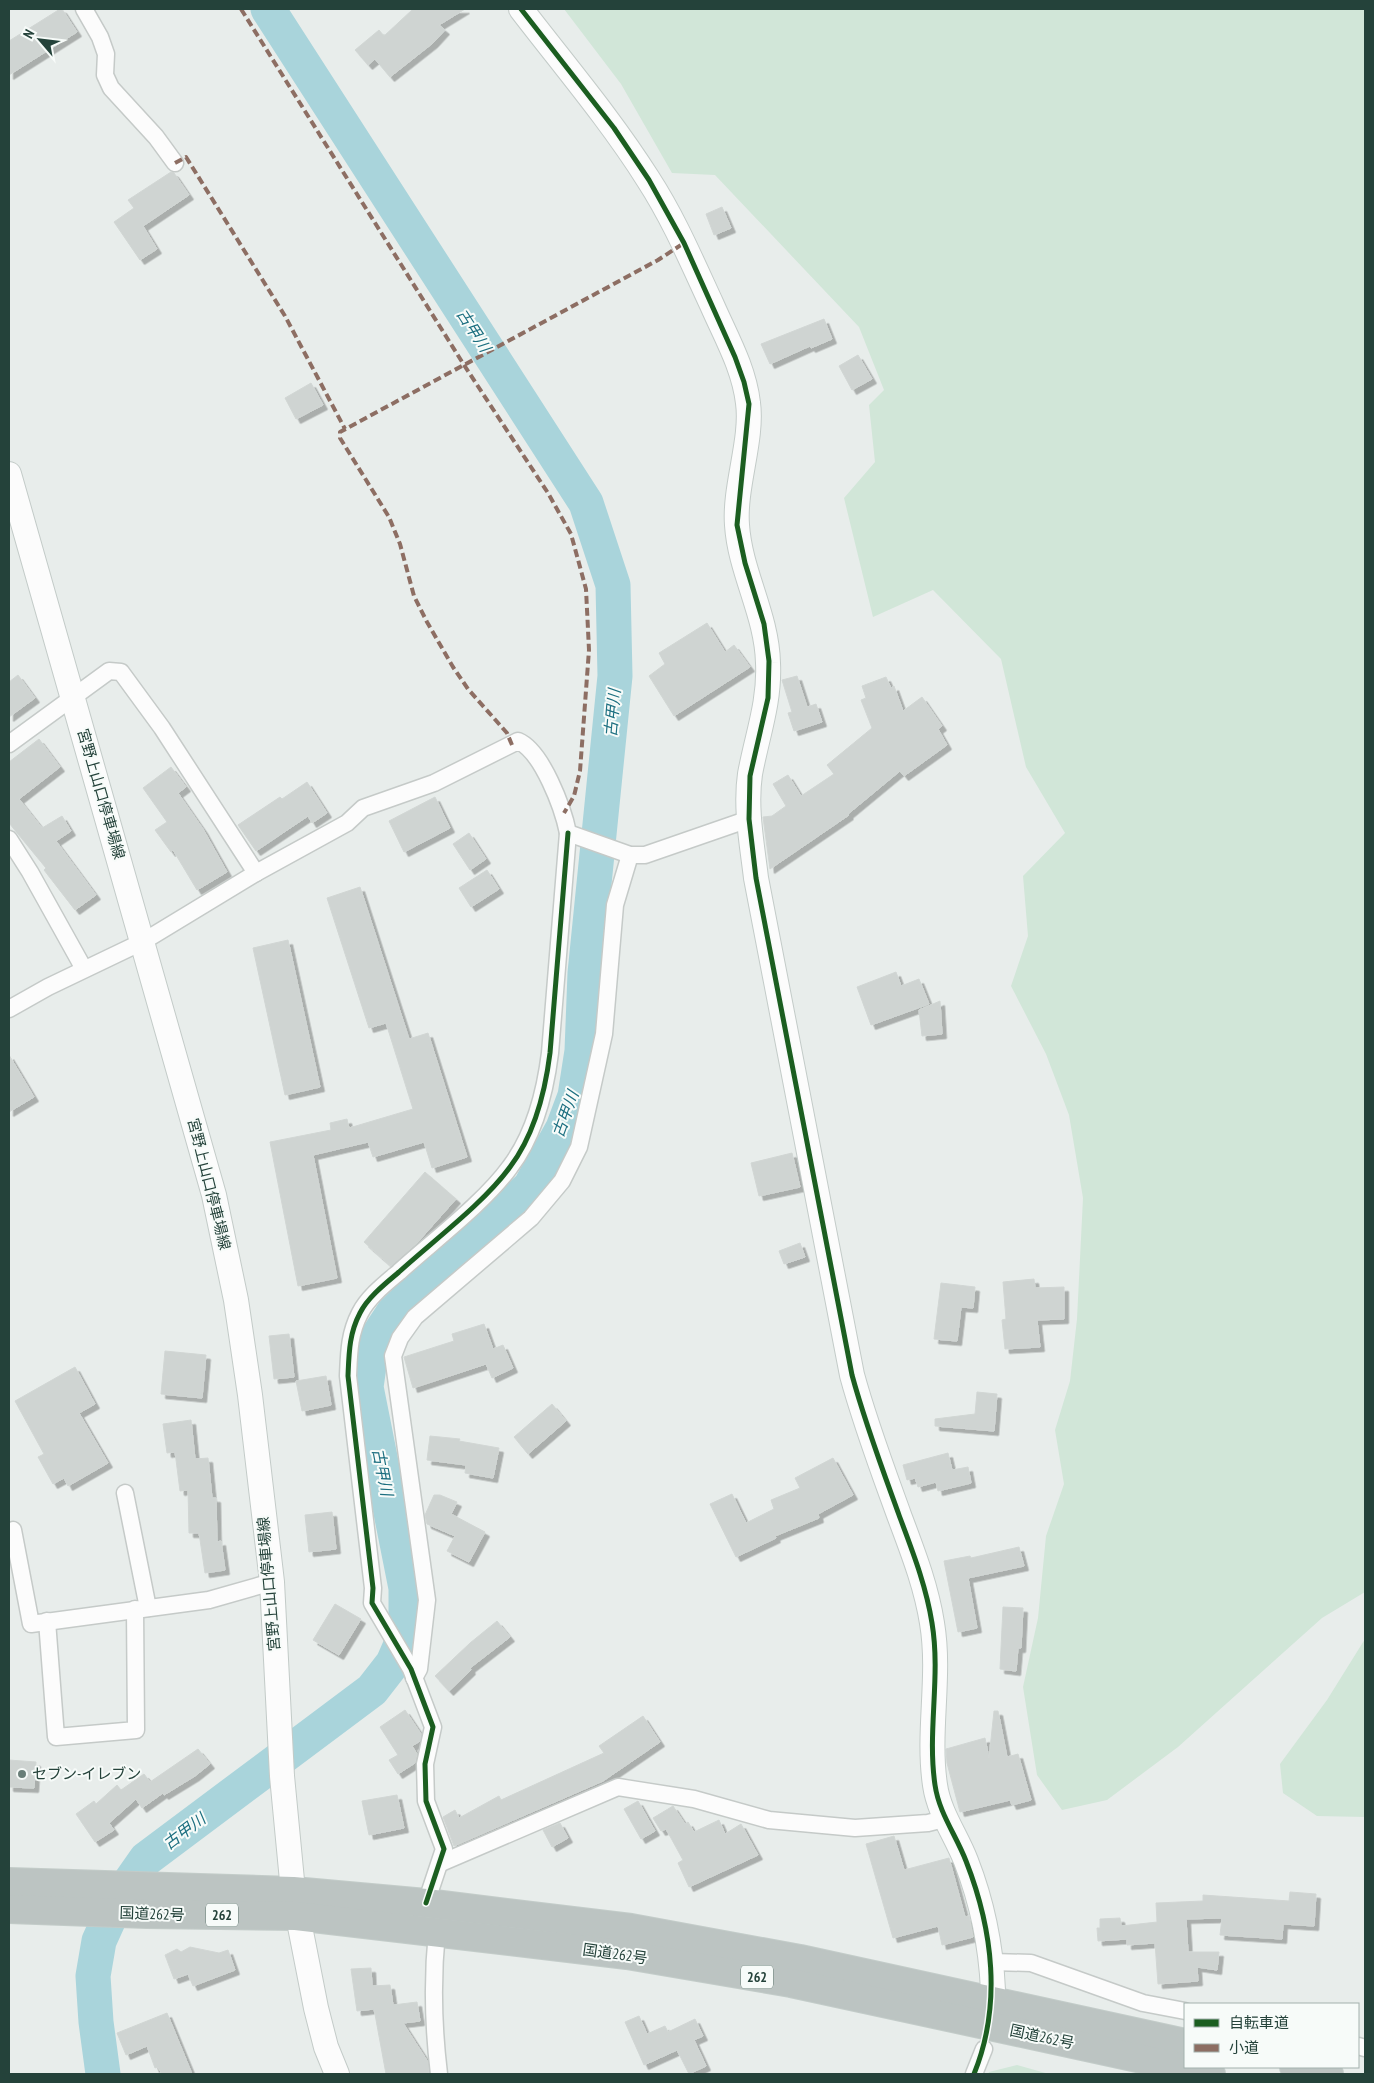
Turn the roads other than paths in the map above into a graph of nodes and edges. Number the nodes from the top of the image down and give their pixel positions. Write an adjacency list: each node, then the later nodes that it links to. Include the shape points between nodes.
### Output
1 (84, 9): 3 (street, via 106,54 110,88 156,137)
2 (521, 9): 7 (street, via 614,128 649,180 677,229 736,357 744,382 748,413 737,525 764,624 768,661 768,698 750,776)
3 (175, 163)
4 (9, 474): 5 (street, 宮野上山口停車場線)
5 (72, 698): 6 (street); 11 (street, via 109,671 121,672 162,728); 12 (street, 宮野上山口停車場線)
6 (9, 744)
7 (749, 820): 10 (street, via 645,855); 21 (street, via 756,878 852,1375 865,1422 922,1578 932,1624 936,1682 932,1746 935,1786)
8 (573, 834): 10 (street); 11 (street, via 542,767 527,745 518,741 434,783 363,808 347,823); 20 (street, via 546,1086 532,1128 511,1167 489,1191 382,1287 360,1311 349,1341 348,1376 373,1588 372,1603)
9 (9, 840): 13 (street)
10 (630, 855): 20 (street, via 615,905 604,1034 579,1147 562,1181 531,1218 415,1317 400,1338 393,1356 426,1600 419,1669)
11 (256, 873): 12 (street)
12 (144, 940): 13 (street); 17 (street, 宮野上山口停車場線, via 214,1195 236,1300)
13 (84, 969): 14 (street)
14 (9, 1009)
15 (125, 1493): 18 (street)
16 (13, 1530): 19 (street, via 31,1624)
17 (272, 1582): 18 (street, via 210,1600); 24 (street, 宮野上山口停車場線, via 282,1776)
18 (141, 1609): 19 (street); 19 (street, via 136,1730 56,1737)
19 (47, 1621)
20 (412, 1674): 22 (street, via 433,1727 425,1764 426,1801 444,1849)
21 (944, 1819): 22 (street, via 928,1824 854,1828 769,1820 694,1799 618,1787); 28 (street, via 965,1859 977,1892)
22 (441, 1863): 25 (street)
23 (9, 1882): 24 (highway, 国道262号 / 262, via 161,1888)
24 (295, 1903): 25 (highway, 国道262号 / 262); 26 (highway, 国道262号 / 262, via 147,1914); 27 (highway, 国道262号 / 262); 34 (street, 宮野上山口停車場線, via 320,2024)
25 (426, 1903): 31 (highway, 国道262号 / 262, via 631,1928 800,1959)
26 (9, 1909)
27 (437, 1931): 35 (street, via 432,1976 433,2026); 37 (highway, 国道262号 / 262, via 627,1955 791,1983)
28 (992, 1962): 29 (street); 30 (street, via 1031,1964 1143,2003)
29 (993, 1990)
30 (1184, 2011)
31 (1184, 2043)
32 (984, 2049): 36 (street)
33 (1299, 2068): 38 (highway)
34 (337, 2074)
35 (440, 2074)
36 (974, 2074)
37 (1211, 2074)
38 (1329, 2074)

